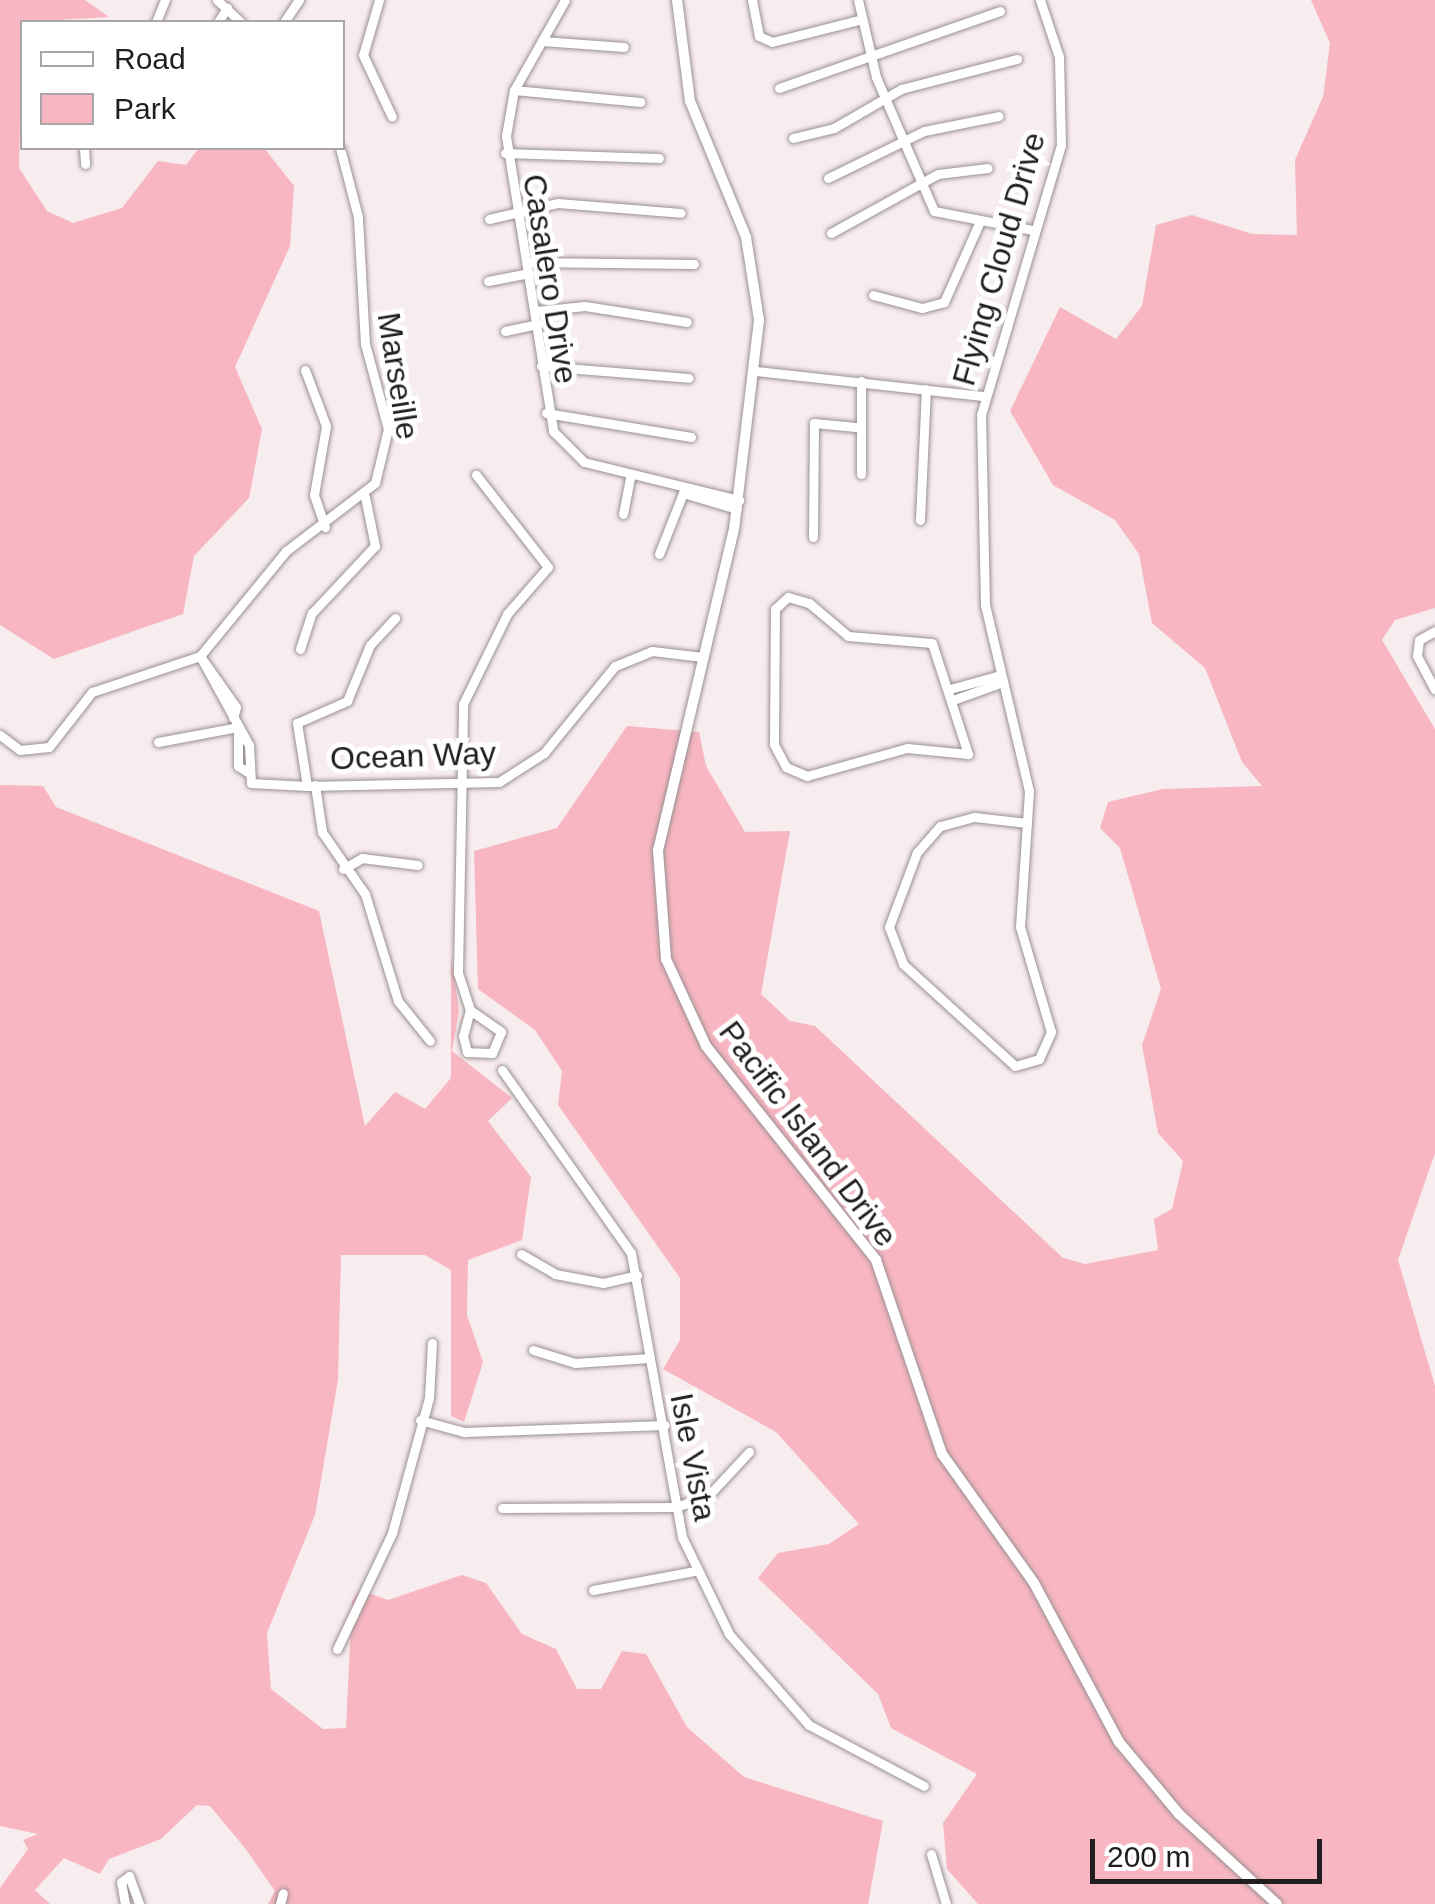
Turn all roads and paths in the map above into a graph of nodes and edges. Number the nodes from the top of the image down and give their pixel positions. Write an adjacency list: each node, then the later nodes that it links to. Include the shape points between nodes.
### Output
1 (217, 0): 8 (street)
2 (378, 0): 22 (street, via 364,55)
3 (566, 0): 13 (street, Casalero Drive)
4 (677, 0): 50 (main road, Pacific Island Drive, via 690,100 751,257)
5 (752, 0): 10 (street, via 760,36 772,42)
6 (858, 0): 10 (street)
7 (1040, 0): 37 (street, Flying Cloud Drive, via 1060,57 1064,118)
8 (226, 8): 11 (street); 12 (street)
9 (1000, 11): 15 (street)
10 (862, 19): 15 (street)
11 (219, 20)
12 (238, 20)
13 (542, 41): 14 (street); 18 (street, Casalero Drive)
14 (624, 47)
15 (870, 56): 17 (street); 19 (street)
16 (1017, 59): 19 (street)
17 (778, 88)
18 (514, 90): 20 (street); 27 (street, Casalero Drive)
19 (884, 97): 23 (street, via 834,128); 24 (street)
20 (640, 102)
21 (999, 116): 24 (street)
22 (392, 117)
23 (793, 138)
24 (902, 141): 31 (street); 32 (street)
25 (84, 150): 29 (street)
26 (341, 150): 62 (street, Marseille, via 358,217 365,344 388,429 386,458)
27 (505, 153): 28 (street); 33 (street, Casalero Drive)
28 (659, 158)
29 (85, 164)
30 (988, 168): 32 (street)
31 (828, 178)
32 (920, 182): 36 (street, via 944,218); 38 (street, via 877,216)
33 (516, 210): 34 (street, via 558,203); 35 (street); 39 (street, Casalero Drive)
34 (682, 214)
35 (489, 219)
36 (980, 221): 37 (street); 43 (street, via 944,302 922,308)
37 (1032, 230): 54 (street, Flying Cloud Drive)
38 (832, 233)
39 (527, 262): 40 (street); 41 (street, Casalero Drive)
40 (694, 264)
41 (529, 273): 42 (street); 44 (street, Casalero Drive)
42 (488, 280)
43 (873, 296)
44 (536, 311): 45 (street, via 585,306); 46 (street, Casalero Drive)
45 (687, 322)
46 (538, 324): 47 (street); 48 (street, Casalero Drive)
47 (505, 331)
48 (542, 366): 51 (street, via 590,363); 55 (street, Casalero Drive)
49 (305, 370): 66 (street, via 326,426 314,495)
50 (756, 370): 52 (street); 63 (main road, Pacific Island Drive)
51 (688, 378)
52 (862, 381): 53 (street); 56 (street)
53 (926, 389): 54 (street); 65 (street)
54 (983, 396): 74 (street, Flying Cloud Drive, via 981,559)
55 (546, 413): 57 (street); 60 (street, Casalero Drive, via 567,450)
56 (856, 426): 59 (street); 67 (street, via 814,423)
57 (691, 436)
58 (476, 474): 80 (street, Isle Vista, via 548,567 507,614 463,704)
59 (860, 474)
60 (630, 478): 61 (street, Casalero Drive); 64 (street)
61 (683, 494): 63 (street, Casalero Drive); 68 (street)
62 (364, 498): 66 (street, Marseille); 71 (street, via 375,546 312,613)
63 (738, 505): 73 (main road, Pacific Island Drive)
64 (623, 514)
65 (920, 520)
66 (325, 527): 72 (street, Marseille, via 286,552)
67 (814, 537)
68 (659, 554)
69 (396, 618): 81 (street, via 370,645 347,701 298,723)
70 (1435, 631): 75 (street, via 1420,640 1417,656)
71 (300, 649)
72 (200, 656): 77 (street); 78 (street, via 92,692 49,747 20,750)
73 (703, 657): 80 (street, Ocean Way, via 652,651 616,666 529,767); 108 (main road, Pacific Island Drive, via 657,876 666,960 686,1012 876,1260 942,1454 1034,1583 1118,1742 1178,1814)
74 (1002, 679): 76 (street); 82 (street, Flying Cloud Drive, via 1026,764)
75 (1435, 690)
76 (951, 694): 76 (street, via 968,754 907,748 834,772 786,767 774,744 775,609 788,598 848,636 932,643)
77 (235, 723): 79 (street); 81 (street, Ocean Way, via 238,766 250,778)
78 (0, 734)
79 (158, 742)
80 (459, 785): 81 (street, Ocean Way); 85 (street, Isle Vista, via 458,972)
81 (311, 786): 84 (street, via 322,832)
82 (1026, 822): 82 (street, Flying Cloud Drive, via 957,819 926,838 891,914 890,939 903,964 1015,1066 1039,1059 1051,1032 1020,927)
83 (418, 865): 84 (street, via 362,858)
84 (343, 868): 86 (street, via 384,934 398,1001)
85 (470, 1010): 87 (street, Isle Vista, via 501,1032); 87 (street, Isle Vista, via 468,1052)
86 (430, 1041)
87 (497, 1062): 89 (street, Isle Vista, via 592,1184)
88 (522, 1254): 89 (street, via 555,1274 603,1283)
89 (637, 1275): 92 (street, Isle Vista)
90 (432, 1343): 93 (street)
91 (533, 1350): 92 (street, via 574,1364)
92 (649, 1358): 94 (street, Isle Vista)
93 (420, 1420): 94 (street, via 464,1432); 100 (street, via 392,1533)
94 (665, 1425): 96 (street, Isle Vista)
95 (749, 1452): 96 (street, via 709,1495)
96 (676, 1507): 97 (street); 98 (street, Isle Vista)
97 (502, 1508)
98 (695, 1571): 99 (street); 101 (street, Isle Vista, via 728,1634 786,1706)
99 (593, 1590)
100 (337, 1649)
101 (924, 1786)
102 (931, 1854): 107 (street)
103 (283, 1892): 106 (street)
104 (125, 1904): 105 (street, via 121,1882 129,1876)
105 (139, 1904)
106 (280, 1904)
107 (946, 1904)
108 (1277, 1904)

